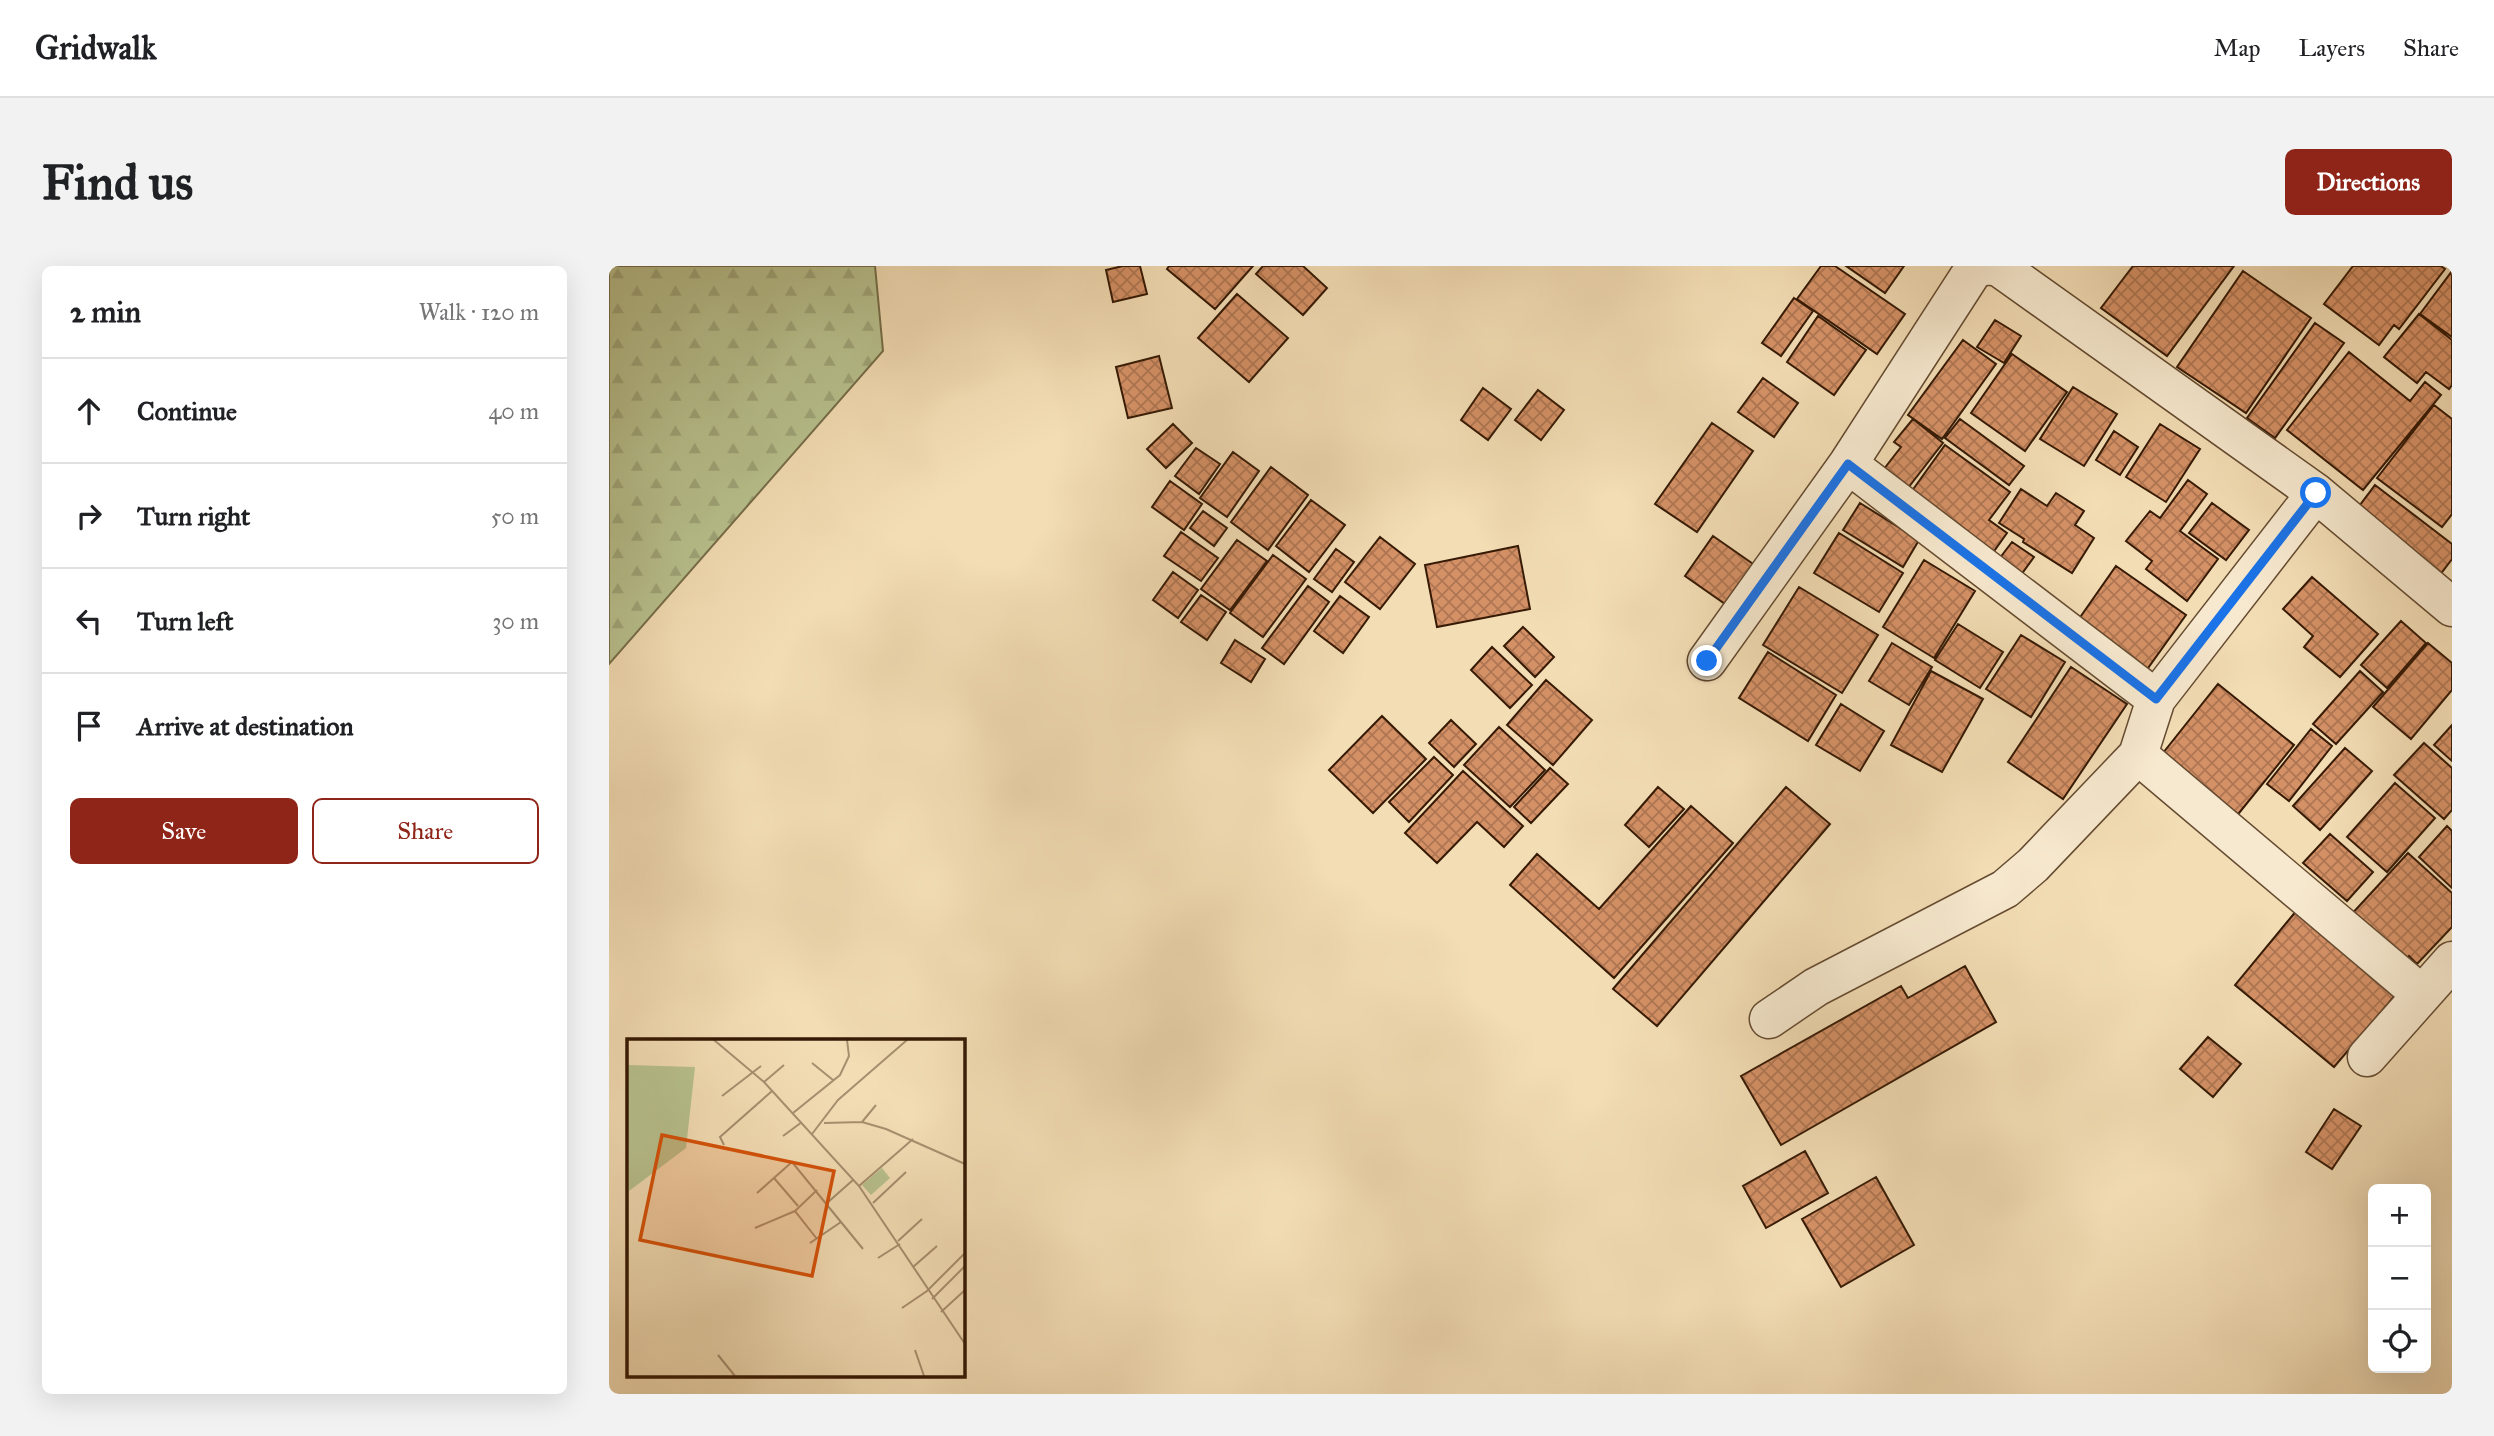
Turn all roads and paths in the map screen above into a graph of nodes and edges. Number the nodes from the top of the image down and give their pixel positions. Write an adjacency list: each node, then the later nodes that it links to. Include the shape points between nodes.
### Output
1 (1984, 266): 3 (street, via 1974,269)
2 (1992, 266): 4 (street)
3 (1848, 464): 6 (street); 7 (street)
4 (2316, 493): 5 (street); 7 (street)
5 (2452, 607)
6 (1707, 661)
7 (2156, 699): 8 (street)
8 (2137, 755): 10 (street); 11 (street, via 2005,889 1816,987)
9 (2452, 961): 10 (street)
10 (2421, 994): 12 (street)
11 (1769, 1019)
12 (2367, 1057)

